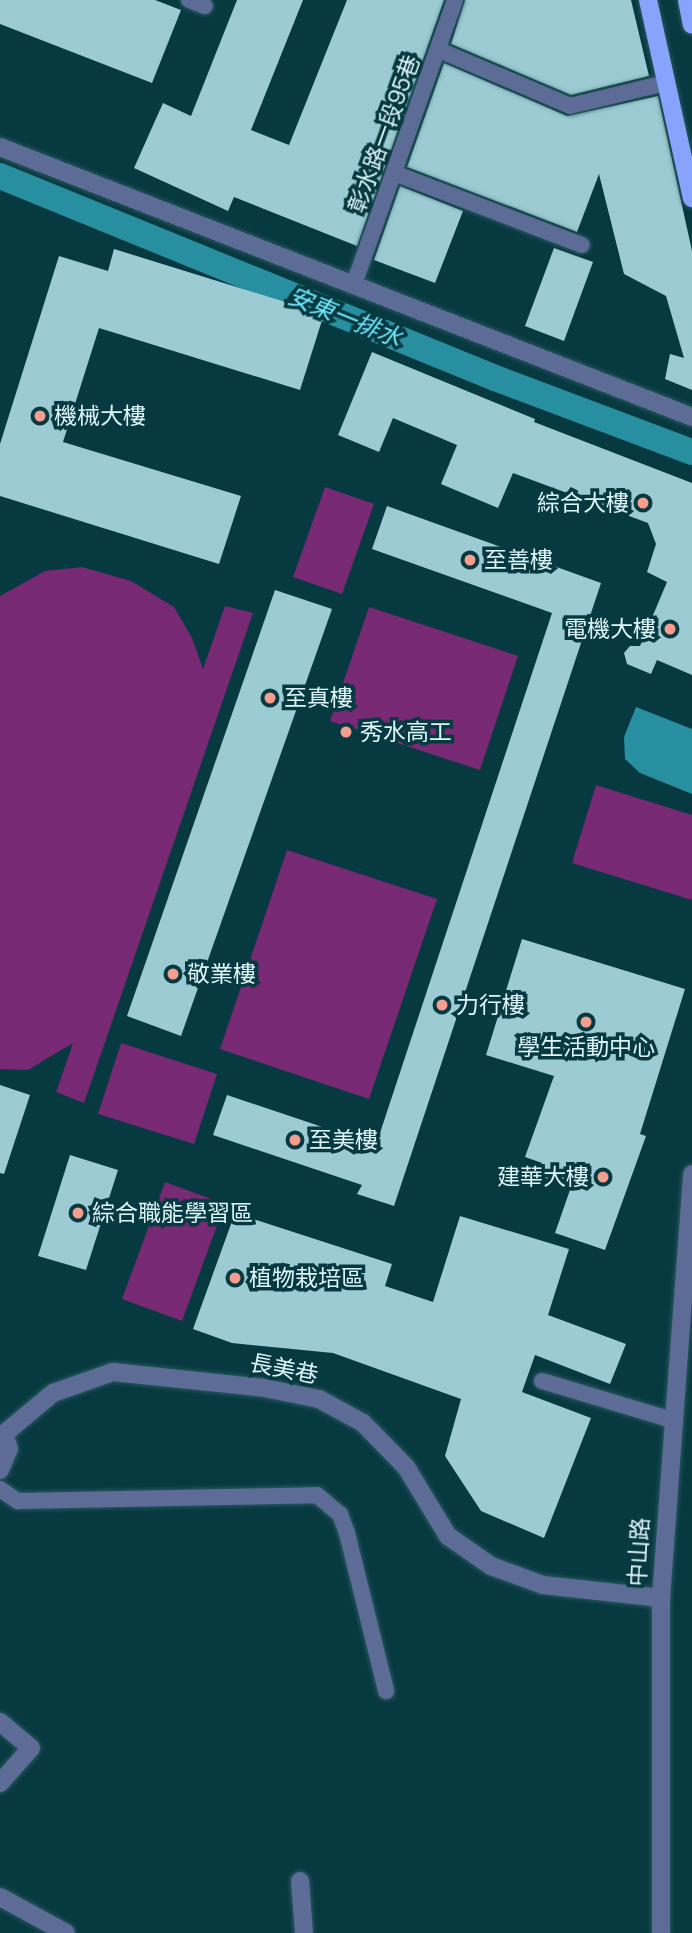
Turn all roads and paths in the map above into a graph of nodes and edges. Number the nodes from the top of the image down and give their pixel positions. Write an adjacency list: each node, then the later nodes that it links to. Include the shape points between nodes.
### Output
1 (455, 0): 5 (lane, 彰水路一段95巷)
2 (648, 0): 6 (main road)
3 (687, 0): 4 (main road)
4 (692, 25)
5 (439, 50): 6 (lane, via 570,106); 8 (lane, 彰水路一段95巷)
6 (665, 83): 9 (main road)
7 (0, 147): 11 (street)
8 (394, 173): 10 (lane); 11 (lane, 彰水路一段95巷)
9 (692, 198)
10 (582, 245)
11 (354, 284): 12 (street)
12 (692, 417)
13 (692, 1174): 15 (street, 中山路)
14 (542, 1381): 15 (lane)
15 (672, 1420): 19 (street, 中山路)
16 (2, 1433): 17 (street, 長美巷, via 9,1449); 19 (street, 長美巷, via 53,1393 113,1372 264,1388 319,1399 363,1423 386,1444 448,1536 491,1566 543,1585)
17 (0, 1470)
18 (0, 1489): 20 (lane, via 18,1501 317,1495 340,1514 347,1533)
19 (661, 1598): 27 (street, 中山路)
20 (386, 1691)
21 (0, 1722): 22 (street, via 31,1748)
22 (0, 1783)
23 (300, 1881): 26 (street)
24 (0, 1897): 25 (street)
25 (66, 1933)
26 (304, 1933)
27 (661, 1933)

